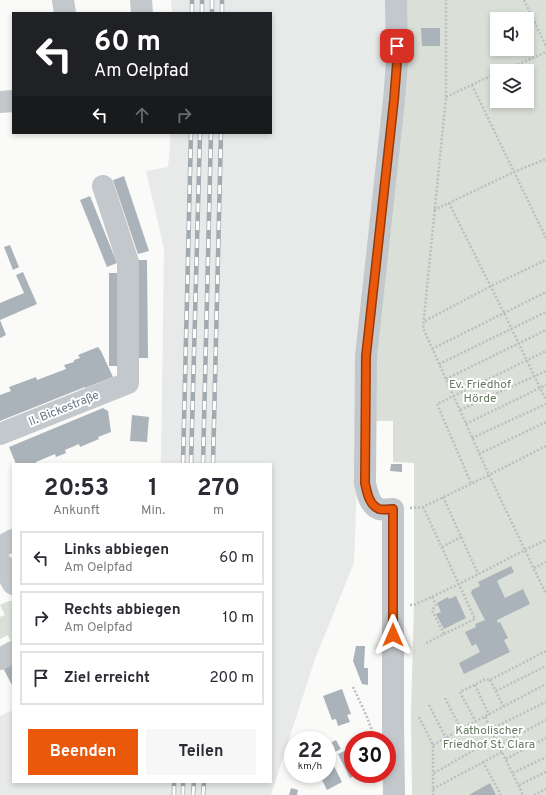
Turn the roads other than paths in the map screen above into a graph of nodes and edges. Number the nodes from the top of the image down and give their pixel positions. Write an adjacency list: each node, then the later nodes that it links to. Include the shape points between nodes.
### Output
1 (64, 0): 4 (street)
2 (141, 0): 5 (street)
3 (396, 0): 17 (street, via 397,62 394,100 366,356 365,483 372,504 380,509 404,508 393,725)
4 (65, 12)
5 (142, 12)
6 (12, 101): 7 (street)
7 (0, 102)
8 (103, 186): 9 (street, II. Bickestraße, via 128,262 128,383)
9 (0, 434)
10 (12, 541): 11 (street)
11 (2, 556): 12 (street)
12 (12, 581)
13 (12, 589): 14 (street)
14 (0, 595)
15 (12, 653): 16 (street)
16 (0, 659)
17 (394, 795)

